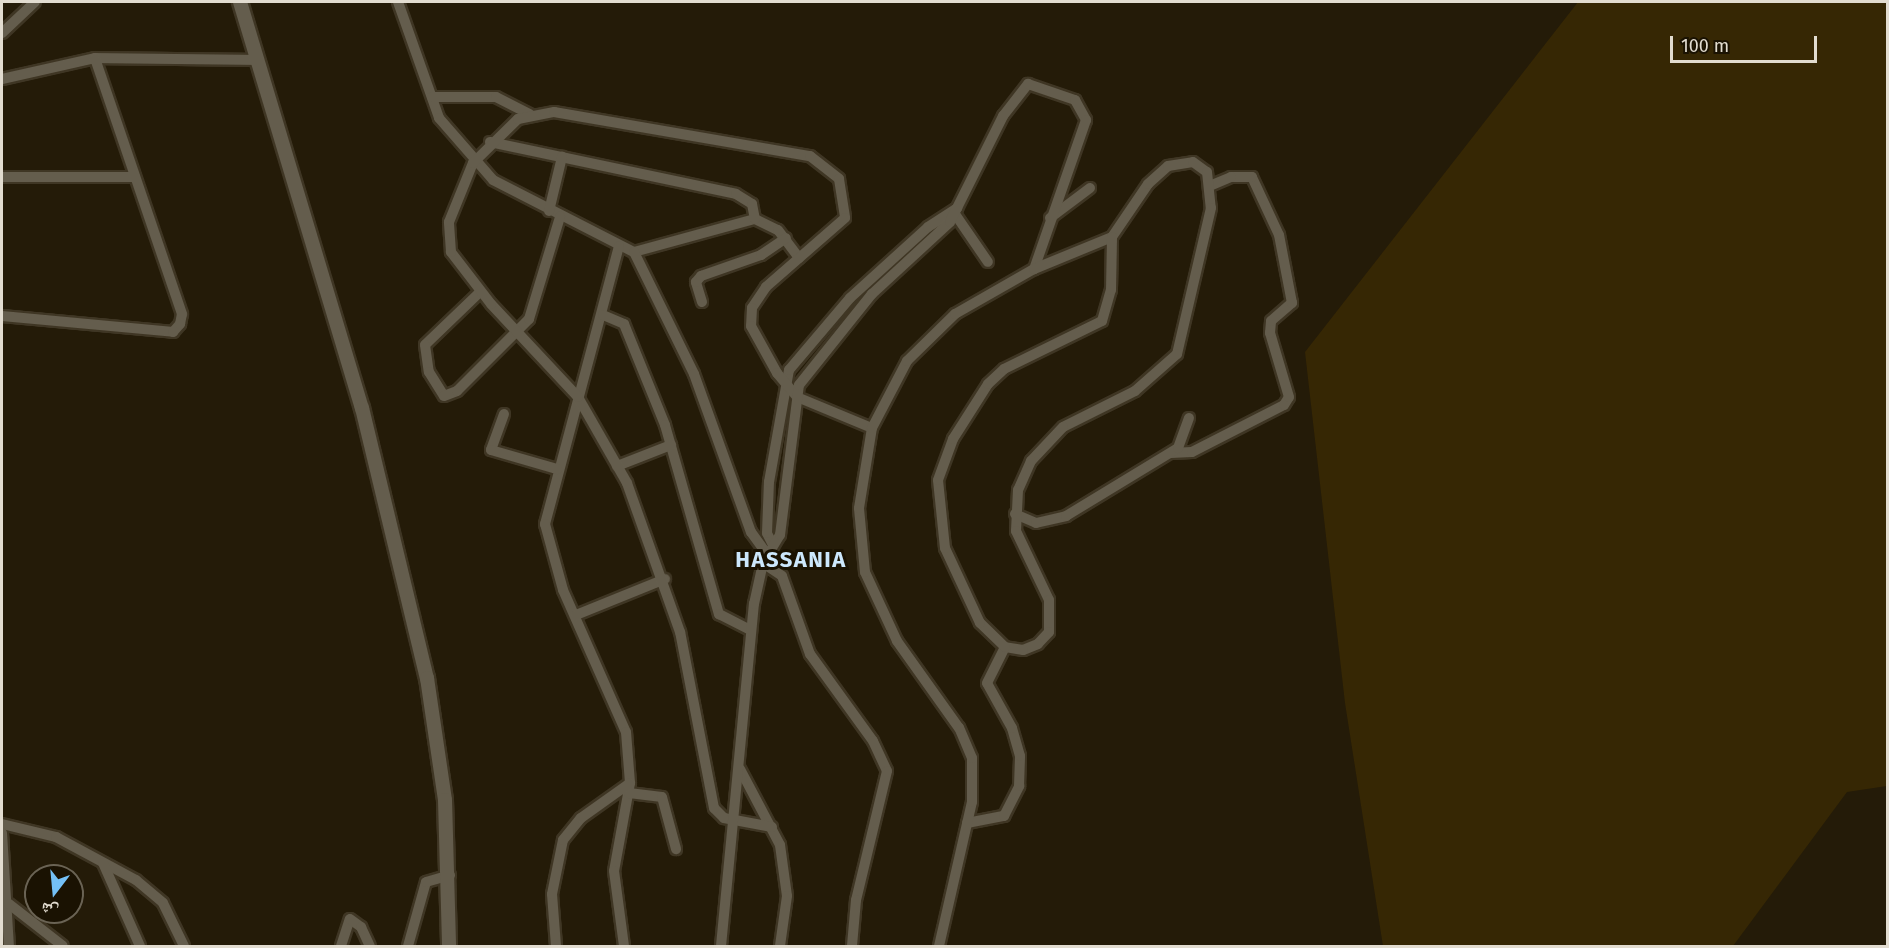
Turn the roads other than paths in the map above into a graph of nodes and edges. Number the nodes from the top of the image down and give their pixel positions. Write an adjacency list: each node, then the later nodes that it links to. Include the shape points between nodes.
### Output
1 (35, 2): 4 (street)
2 (240, 2): 6 (street)
3 (398, 2): 8 (street)
4 (2, 33)
5 (95, 58): 6 (street); 7 (street); 14 (street)
6 (257, 60): 64 (street, via 362,408 401,562 427,678)
7 (2, 79)
8 (432, 98): 9 (street, via 496,97); 12 (street, via 447,132)
9 (530, 114): 10 (street); 26 (street, via 588,116 810,156 839,179 846,214 835,231)
10 (490, 142): 11 (street); 12 (street)
11 (562, 157): 17 (street); 21 (street, via 736,194 752,204)
12 (473, 163): 17 (street); 31 (street, via 447,234 451,252)
13 (2, 177): 14 (street)
14 (135, 177): 35 (street, via 182,314 173,332)
15 (1212, 185): 22 (street, via 1199,165 1168,166 1148,184); 45 (street, via 1239,175 1252,177 1279,235 1292,303 1271,321 1270,333 1289,397 1284,405 1192,452); 48 (street, via 1177,354 1145,385 1078,416 1046,445 1023,477)
16 (1090, 188): 20 (street)
17 (549, 211): 19 (street)
18 (956, 211): 20 (street, via 1011,101 1024,86 1037,84 1075,100 1085,115); 27 (street); 28 (street); 30 (street)
19 (560, 217): 24 (street); 37 (street, via 533,309)
20 (1050, 218): 29 (street)
21 (755, 219): 23 (street); 25 (street)
22 (1112, 237): 29 (street); 54 (street, via 1111,290 1102,321 1004,369 974,400 941,470 939,526 952,568 984,630)
23 (786, 238): 26 (street); 32 (street, via 761,255 701,276 697,286)
24 (619, 246): 25 (street); 34 (street)
25 (634, 252): 50 (street, via 694,374 751,532)
26 (799, 258): 38 (street, via 766,287 750,320)
27 (988, 262)
28 (884, 267): 30 (street); 33 (street)
29 (1034, 268): 43 (street, via 955,314 917,348)
30 (892, 276): 36 (street)
31 (480, 292): 37 (street); 37 (street, via 425,345 439,392 453,394)
32 (702, 302)
33 (837, 312): 36 (street); 38 (street)
34 (603, 315): 39 (street); 44 (street, via 621,321 628,331)
35 (2, 316)
36 (848, 321): 40 (street, via 804,375)
37 (515, 330): 39 (street)
38 (784, 384): 40 (street); 49 (street, via 769,482 767,533)
39 (578, 397): 46 (street); 47 (street)
40 (797, 397): 43 (street); 49 (street, via 780,535)
41 (504, 414): 47 (street, via 491,450)
42 (1189, 418): 45 (street, via 1186,436)
43 (872, 428): 58 (street, via 859,508 865,572 897,641 969,743 974,788)
44 (670, 446): 46 (street); 53 (street, via 719,614)
45 (1171, 453): 48 (street, via 1055,521 1036,523)
46 (617, 466): 51 (street)
47 (557, 470): 52 (street, via 546,540)
48 (1016, 514): 54 (street, via 1020,542 1038,570 1051,620 1038,644 1023,650)
49 (772, 543): 50 (street)
50 (765, 558): 53 (street); 78 (street, via 782,576 810,654 873,741 887,771 856,900)
51 (665, 579): 52 (street); 57 (street, via 695,693 712,805)
52 (576, 615): 56 (street, via 626,732)
53 (751, 630): 55 (street)
54 (1005, 647): 58 (street, via 987,684 1012,728 1020,756 1019,786 1004,816)
55 (740, 769): 57 (street); 60 (street)
56 (629, 788): 62 (street, via 662,796); 74 (street, via 581,818 564,840 552,894); 75 (street, via 614,871)
57 (732, 820): 60 (street); 76 (street)
58 (967, 823): 79 (street)
59 (2, 824): 63 (street, via 56,837)
60 (772, 827): 77 (street, via 786,876)
61 (2, 833): 65 (street)
62 (676, 849)
63 (104, 863): 69 (street); 70 (street, via 136,879 163,903)
64 (450, 875): 72 (street, via 426,882); 73 (street)
65 (9, 904): 67 (street); 68 (street)
66 (368, 945): 71 (street, via 350,919)
67 (9, 946)
68 (63, 946)
69 (140, 946)
70 (184, 946)
71 (341, 946)
72 (408, 946)
73 (449, 946)
74 (556, 946)
75 (624, 946)
76 (721, 946)
77 (780, 946)
78 (852, 946)
79 (939, 946)

